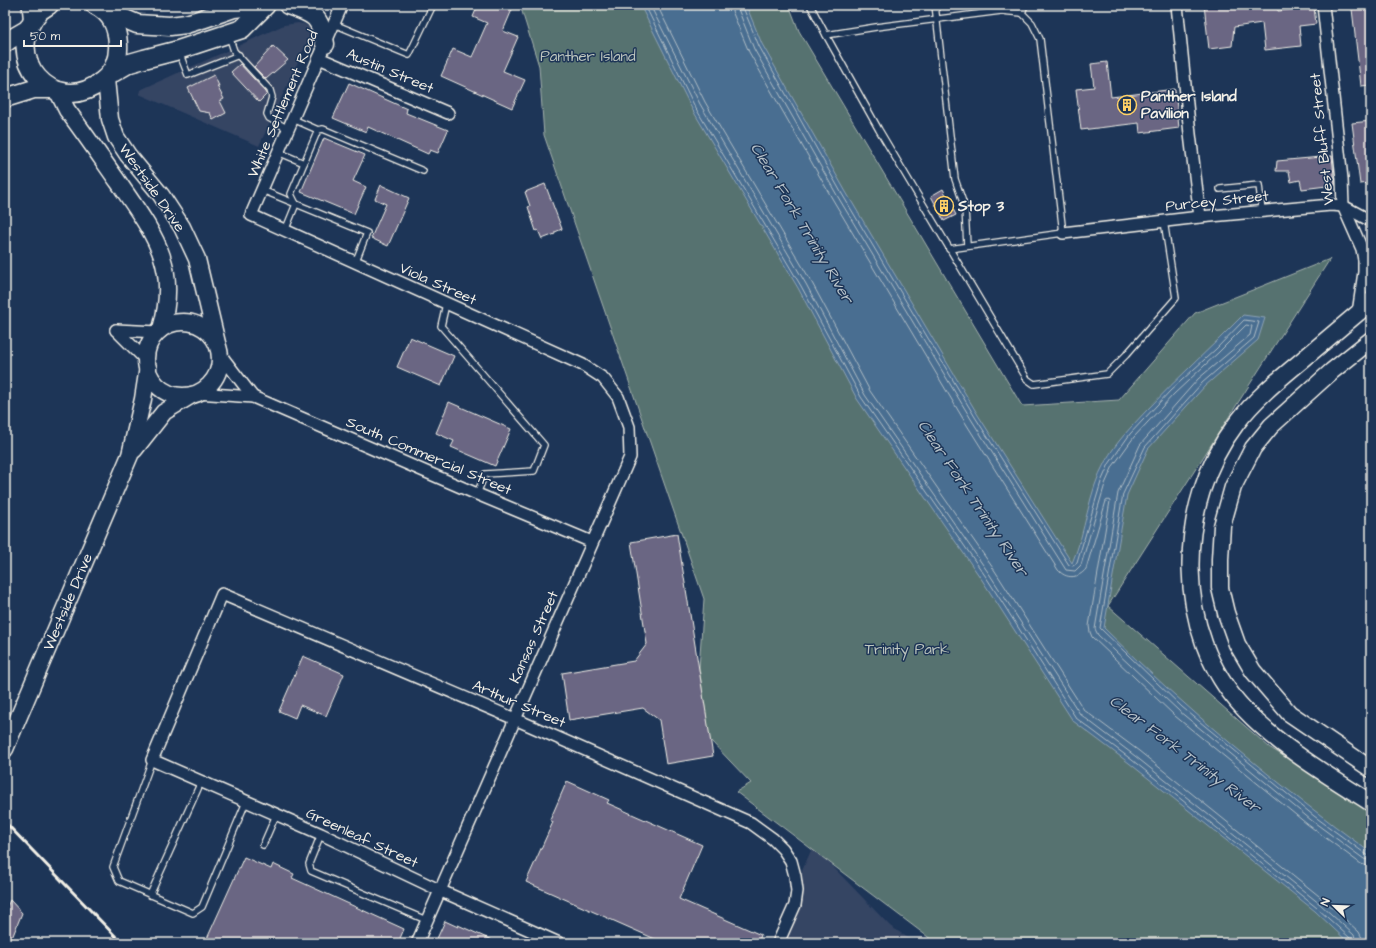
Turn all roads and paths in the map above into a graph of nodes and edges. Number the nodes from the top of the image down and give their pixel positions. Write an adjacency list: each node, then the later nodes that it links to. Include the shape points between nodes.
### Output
1 (28, 5): 18 (street)
2 (49, 5): 18 (main road, via 39,11)
3 (266, 5): 12 (main road); 19 (main road, via 242,29)
4 (288, 5): 23 (main road, via 315,17 322,29)
5 (342, 5): 17 (street, White Settlement Road)
6 (433, 5): 17 (lane, via 409,55)
7 (810, 5): 20 (lane)
8 (935, 5): 16 (lane)
9 (1025, 5): 15 (lane)
10 (1177, 5): 40 (street)
11 (1323, 5): 37 (street, West Bluff Street)
12 (234, 6): 13 (main road, via 202,19 170,26 137,24)
13 (100, 7): 25 (main road, via 118,34 119,50)
14 (1000, 8): 15 (lane); 16 (lane)
15 (1022, 13): 44 (lane, via 1032,23 1040,39)
16 (937, 20): 20 (lane); 45 (lane, via 955,179 966,208)
17 (334, 24): 23 (street, White Settlement Road)
18 (29, 27): 21 (main road); 26 (main road, via 24,48 27,61 38,80)
19 (228, 34): 22 (main road); 24 (lane, via 234,51)
20 (826, 35): 46 (lane)
21 (5, 44)
22 (178, 50): 24 (lane, via 188,76); 25 (main road, via 137,61)
23 (322, 51): 28 (street, Austin Street); 29 (street, White Settlement Road)
24 (239, 55): 29 (lane, via 270,90 272,97 267,114 269,118)
25 (108, 76): 26 (main road, via 94,88 80,93); 53 (main road, Westside Drive, via 110,120 116,137 182,227 197,259)
26 (54, 90): 27 (main road, via 34,90); 51 (main road, Westside Drive, via 157,242 164,262 168,301)
27 (5, 98)
28 (448, 113)
29 (290, 124): 30 (lane); 31 (street, White Settlement Road)
30 (318, 130): 32 (lane); 33 (lane, via 323,129)
31 (278, 152): 32 (lane); 35 (street, White Settlement Road)
32 (304, 163): 36 (lane, via 291,194)
33 (423, 171)
34 (1220, 189): 38 (lane, via 1259,185)
35 (262, 190): 36 (lane); 39 (street, White Settlement Road)
36 (296, 204): 43 (lane); 47 (lane, via 367,233)
37 (1343, 206): 38 (street, Purcey Street, via 1331,204); 42 (street, Purcey Street); 50 (street, West Bluff Street, via 1362,249 1364,260)
38 (1262, 212): 40 (street, Purcey Street)
39 (251, 215): 43 (street, Viola Street)
40 (1200, 217): 41 (street, Purcey Street)
41 (1164, 221): 44 (street, Purcey Street); 46 (lane, via 1176,298 1107,374 1034,384 1027,379)
42 (1371, 221)
43 (285, 231): 47 (street, Viola Street)
44 (1063, 233): 45 (lane)
45 (967, 246): 46 (lane)
46 (950, 249)
47 (355, 263): 49 (street, Viola Street)
48 (1371, 300): 50 (main road)
49 (446, 304): 55 (street, Viola Street, via 582,365 603,378); 59 (lane, via 441,326 544,445 534,471 485,474)
50 (1358, 313): 67 (main road, via 1264,393 1236,423 1227,437 1201,493 1192,538 1191,578 1201,634 1221,679 1232,695 1286,748)
51 (160, 331): 53 (main road, via 170,324 193,323 204,327); 54 (main road, via 147,350); 54 (street, via 116,330)
52 (1371, 340): 64 (main road, via 1276,421 1253,448 1233,487 1222,526 1220,588 1236,644 1252,671 1289,712)
53 (219, 349): 56 (main road, via 219,367 215,377 209,386); 57 (street, South Commercial Street)
54 (147, 364): 56 (main road, via 149,373 162,389 183,396); 58 (main road, Westside Drive, via 143,399)
55 (608, 385): 60 (street, Kansas Street, via 618,397 629,428 630,457)
56 (194, 394): 57 (street, South Commercial Street); 58 (main road, Westside Drive, via 164,412)
57 (253, 397): 59 (street, South Commercial Street)
58 (130, 455): 62 (main road, Westside Drive)
59 (477, 494): 60 (street, South Commercial Street)
60 (592, 542): 61 (street, Kansas Street)
61 (515, 718): 63 (street, Arthur Street, via 222,594); 71 (street, Kansas Street); 76 (street, Arthur Street, via 751,823 773,840 791,861 797,891 795,905)
62 (5, 749)
63 (152, 760): 65 (street, Greenleaf Street); 72 (lane, via 113,867 119,881)
64 (1371, 769)
65 (201, 782): 66 (street, Greenleaf Street); 72 (lane)
66 (246, 802): 68 (street, Greenleaf Street); 72 (lane, via 202,907 193,913)
67 (1371, 803)
68 (276, 815): 69 (street, Greenleaf Street); 70 (lane)
69 (321, 834): 71 (street, Greenleaf Street); 73 (lane, via 309,864 311,870)
70 (263, 845)
71 (439, 890): 73 (street, Kansas Street); 75 (street, Greenleaf Street)
72 (150, 896)
73 (426, 920): 74 (street, Kansas Street)
74 (417, 943)
75 (559, 943)
76 (778, 943)

